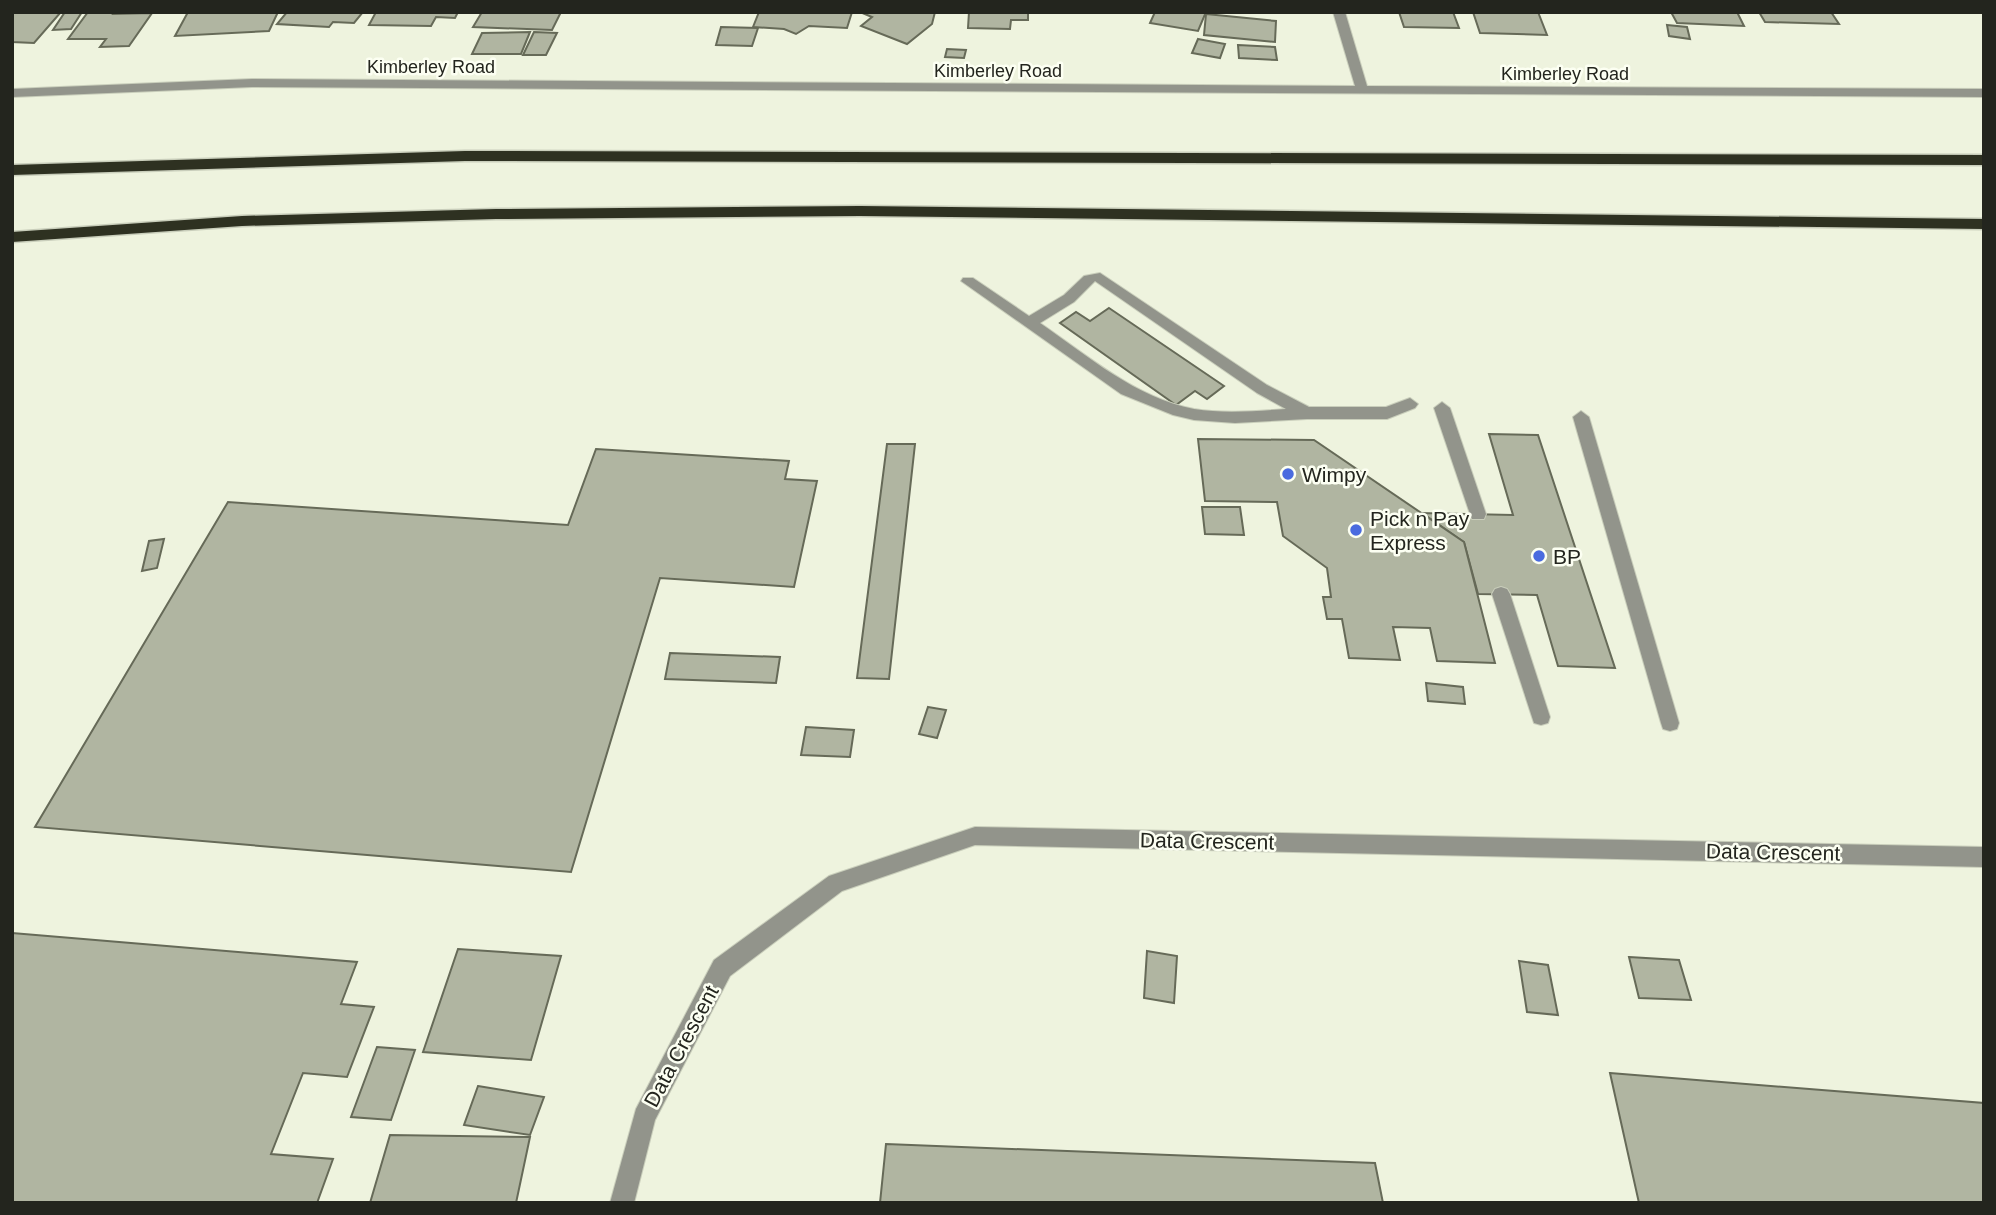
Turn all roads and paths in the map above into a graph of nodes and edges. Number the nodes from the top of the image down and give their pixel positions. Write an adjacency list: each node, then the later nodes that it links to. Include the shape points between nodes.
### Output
1 (1339, 12): 2 (street)
2 (1363, 91): 3 (street, Kimberley Road, via 252,83); 4 (street, Kimberley Road)
3 (12, 93)
4 (1984, 93)
5 (1984, 160): 6 (highway, via 465,156)
6 (12, 170)
7 (1984, 224): 8 (highway, via 1208,213 483,214 242,220)
8 (12, 237)
9 (968, 281): 10 (street)
10 (1028, 323): 13 (street, via 1126,390 1180,413 1222,419); 13 (street, via 1095,279 1262,389)
11 (1410, 404): 13 (street, via 1387,413)
12 (1442, 408): 15 (street)
13 (1307, 413)
14 (1581, 417): 18 (street)
15 (1478, 514)
16 (1501, 594): 17 (street)
17 (1541, 718)
18 (1670, 723)
19 (1984, 857): 20 (street, Data Crescent, via 975,836 836,883 722,968 644,1116)
20 (622, 1203)

